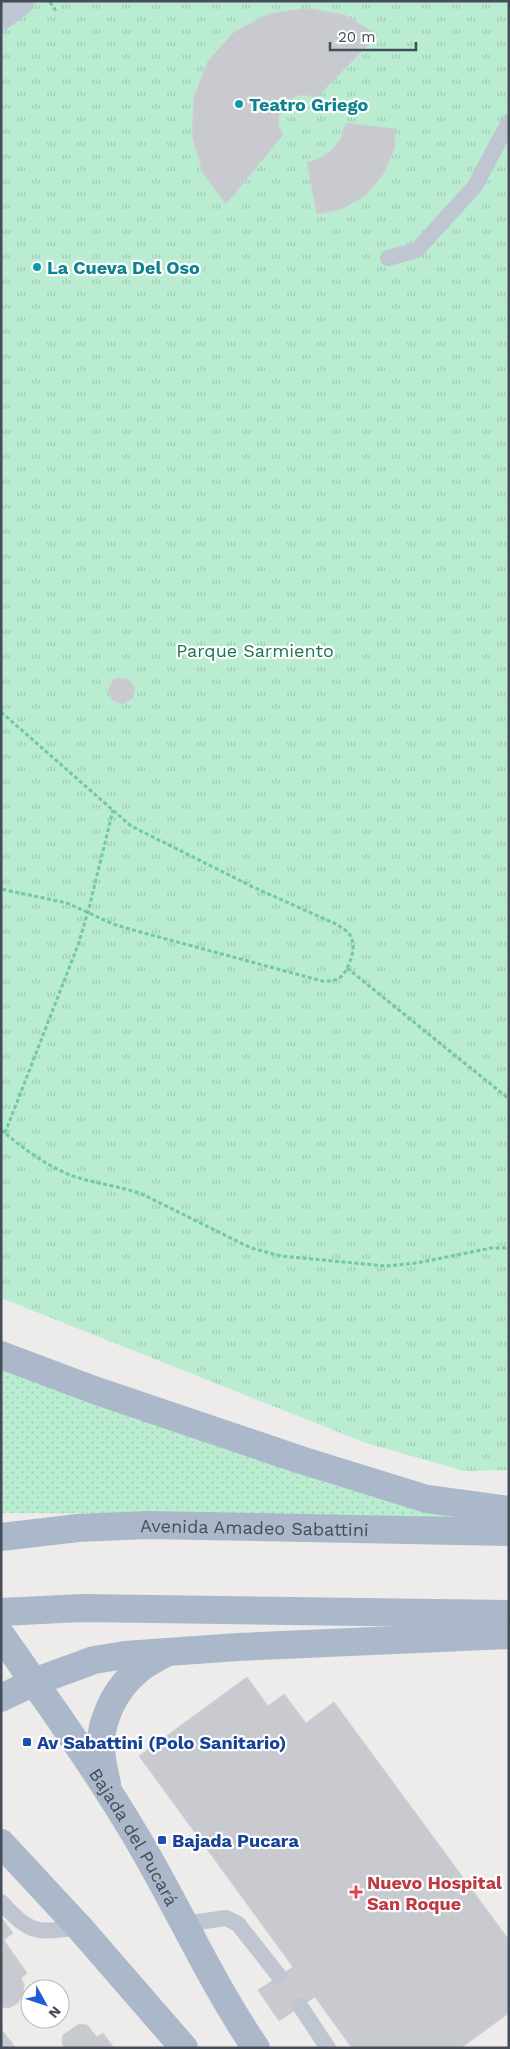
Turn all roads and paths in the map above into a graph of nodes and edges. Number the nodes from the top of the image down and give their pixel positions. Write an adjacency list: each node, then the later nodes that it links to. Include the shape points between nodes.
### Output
1 (21, 1): 4 (main road)
2 (49, 1): 3 (path)
3 (56, 11)
4 (1, 16)
5 (509, 122): 6 (lane, via 475,186 417,250)
6 (388, 258)
7 (1, 712): 8 (path)
8 (113, 810): 10 (path); 11 (path, via 131,826 252,887 338,925 353,940)
9 (1, 889): 10 (path, via 67,903)
10 (88, 912): 11 (path, via 133,930 322,981 338,979); 13 (path, via 78,945)
11 (347, 968): 12 (path)
12 (509, 1099)
13 (3, 1131): 14 (path, via 49,1165 73,1176 144,1195 251,1248 281,1256 386,1266 491,1248)
14 (509, 1248)
15 (1, 1356): 16 (main road, via 301,1460 428,1499)
16 (509, 1510)
17 (509, 1532): 18 (main road, Avenida Amadeo Sabattini, via 148,1525 78,1528)
18 (1, 1537)
19 (1, 1612): 20 (main road, via 82,1608)
20 (509, 1614)
21 (1, 1635): 24 (main road, Bajada del Pucará)
22 (509, 1635): 23 (main road)
23 (167, 1652): 24 (main road, via 94,1660); 26 (main road, via 139,1669 118,1691 101,1738)
24 (34, 1682): 25 (main road); 26 (main road, Bajada del Pucará)
25 (1, 1698)
26 (108, 1792): 29 (main road, Bajada del Pucará)
27 (1, 1843): 30 (main road)
28 (1, 1902): 30 (lane, via 22,1924 34,1930 44,1932)
29 (184, 1924): 31 (lane, via 226,1918 238,1924); 34 (main road, Bajada del Pucará, via 215,1983)
30 (79, 1927): 33 (main road)
31 (279, 1976)
32 (300, 2006): 35 (lane)
33 (184, 2048)
34 (256, 2048)
35 (328, 2048)

